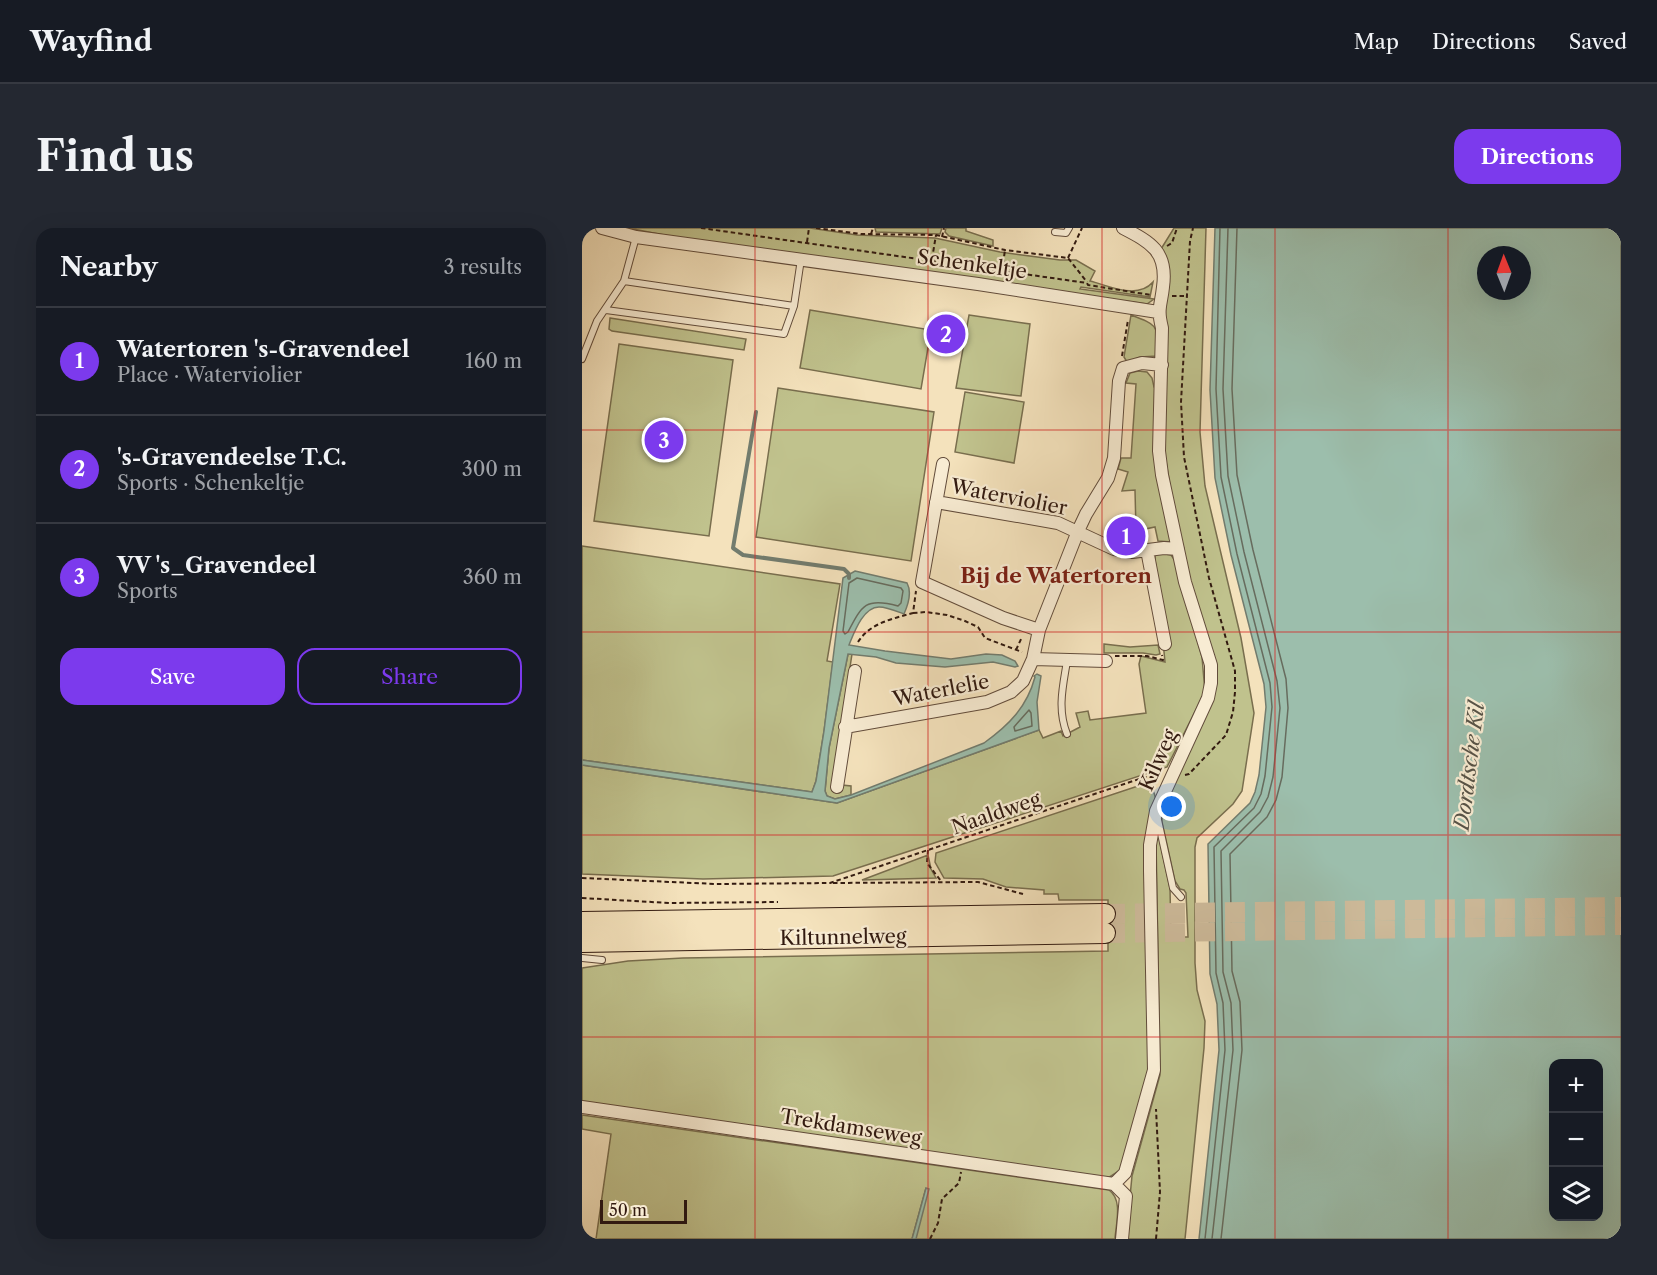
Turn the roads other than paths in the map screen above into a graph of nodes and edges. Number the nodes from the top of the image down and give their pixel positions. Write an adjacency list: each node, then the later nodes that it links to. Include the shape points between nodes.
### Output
1 (602, 228): 5 (street, Schenkeltje)
2 (1069, 228): 4 (lane, via 1066,233)
3 (1123, 228): 10 (street, Kilweg, via 1147,240 1158,251 1163,264 1164,296)
4 (1055, 232)
5 (636, 237): 6 (street, Schenkeltje); 7 (lane)
6 (801, 259): 8 (lane); 10 (street, Schenkeltje)
7 (624, 281): 8 (lane); 9 (lane)
8 (794, 306): 9 (lane, via 784,334)
9 (606, 309): 11 (lane)
10 (1158, 312): 12 (street, Kilweg)
11 (582, 359)
12 (1162, 365): 15 (street, via 1142,363 1123,368 1114,458 1108,478); 16 (street, Kilweg, via 1159,451)
13 (943, 464): 14 (street, Waterviolier)
14 (936, 502): 15 (street, Waterviolier, via 1058,523); 18 (street, Waterviolier, via 922,582)
15 (1078, 531): 17 (street, Waterviolier, via 1114,549); 18 (street, Waterlelie)
16 (1178, 549): 17 (street, Waterviolier); 27 (street, Kilweg, via 1210,665 1211,683 1208,698)
17 (1147, 550): 19 (street)
18 (1039, 630): 20 (street, Waterlelie)
19 (1165, 644)
20 (1033, 657): 21 (street); 24 (street, Waterlelie, via 1023,681 1002,697)
21 (1067, 661): 22 (street); 25 (lane, via 1061,698)
22 (1106, 661)
23 (855, 671): 24 (street)
24 (845, 727): 26 (street)
25 (1067, 734)
26 (837, 787)
27 (1156, 811): 28 (lane, via 1173,888); 34 (street, Kilweg, via 1150,845 1154,1070 1125,1173)
28 (1182, 897)
29 (582, 922): 30 (main road, Kiltunnelweg, via 1105,924)
30 (582, 942)
31 (582, 958): 32 (lane)
32 (602, 960)
33 (582, 1107): 34 (street, Trekdamseweg)
34 (1114, 1184): 35 (street, via 1126,1196)
35 (1122, 1239)

